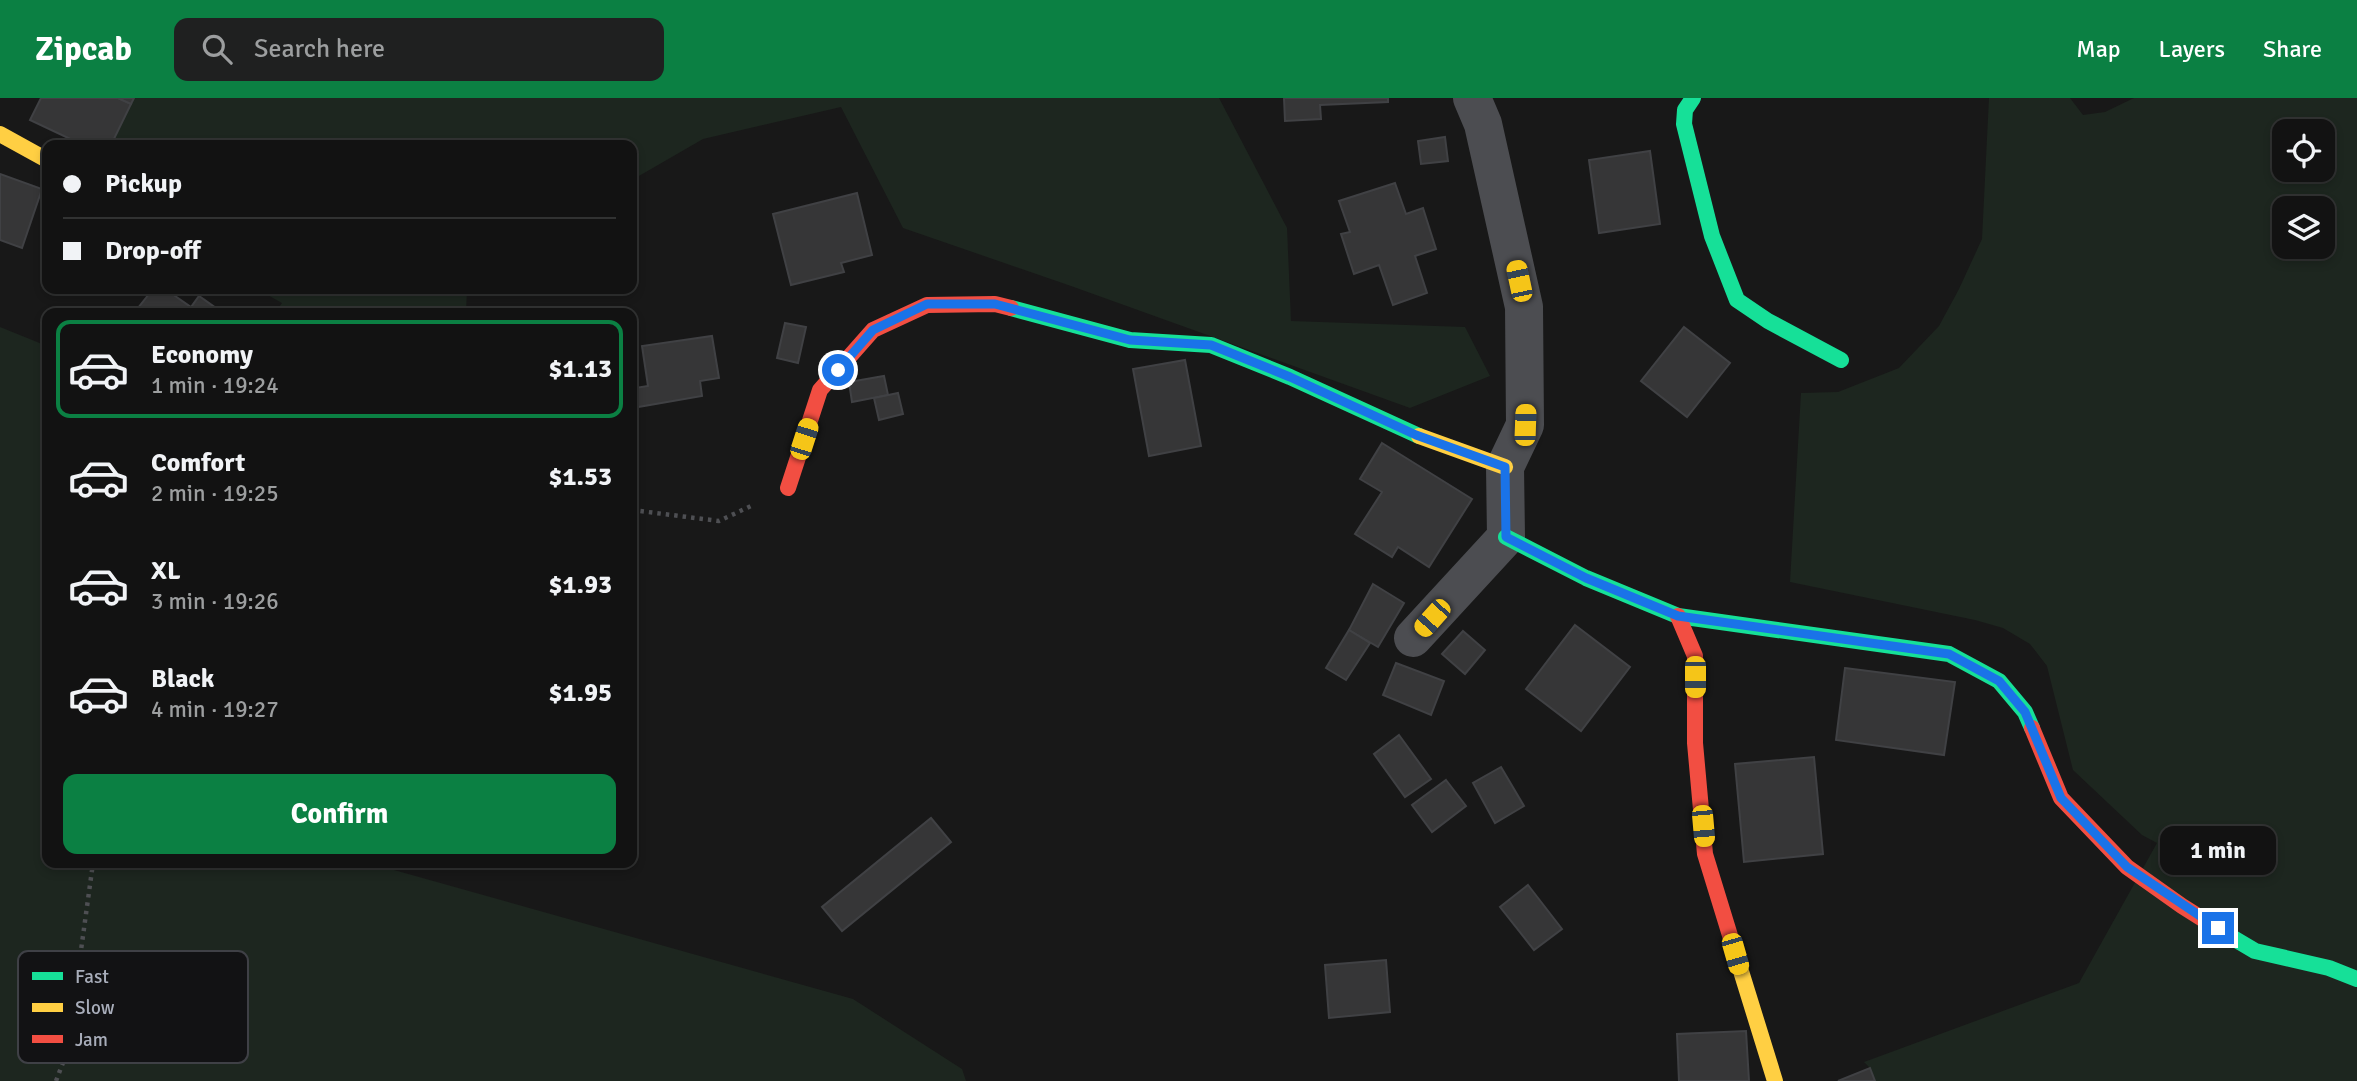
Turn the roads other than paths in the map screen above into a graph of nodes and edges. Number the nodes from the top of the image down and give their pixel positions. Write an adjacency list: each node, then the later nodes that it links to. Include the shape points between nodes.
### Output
1 (1472, 98): 6 (street, via 1483,124 1524,307 1525,425)
2 (1693, 98): 5 (street, via 1685,110 1684,124 1712,236 1737,300)
3 (0, 134): 4 (street)
4 (42, 157)
5 (1841, 360)
6 (1505, 467): 7 (street, via 1416,435 1211,345 1130,340 995,304 927,304 873,330 820,390); 8 (street)
7 (788, 488)
8 (1506, 537): 9 (street, via 1586,578); 10 (street)
9 (1678, 616): 11 (street, via 1949,654 1999,681 2025,712 2061,798 2127,867 2255,951); 12 (street, via 1695,656 1695,743 1705,854)
10 (1413, 638)
11 (2357, 979)
12 (1775, 1081)

